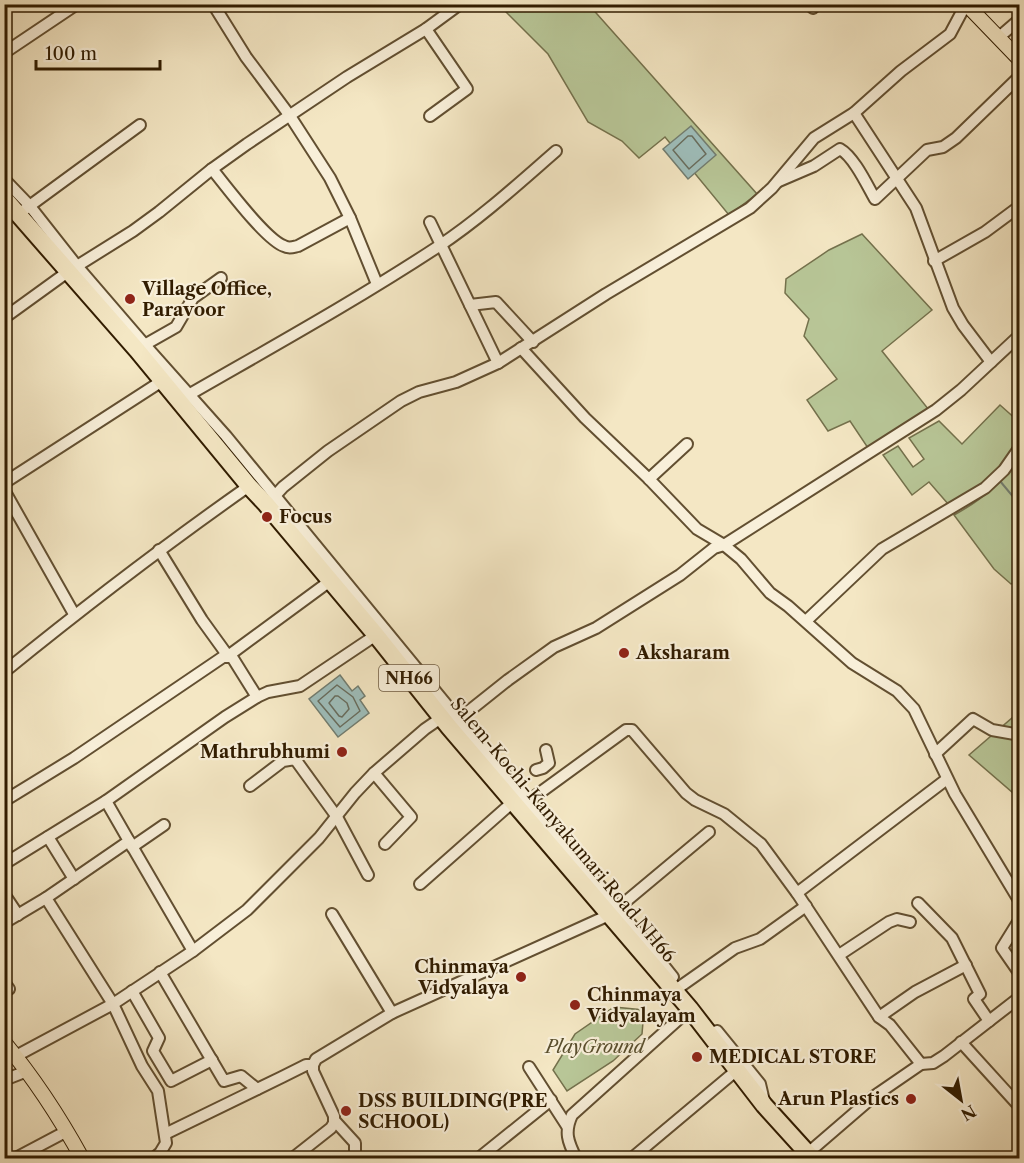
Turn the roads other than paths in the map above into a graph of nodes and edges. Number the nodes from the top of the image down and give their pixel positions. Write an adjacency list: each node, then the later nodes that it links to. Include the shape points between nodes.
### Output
1 (77, 4): 10 (street)
2 (213, 4): 14 (street)
3 (436, 4): 6 (street)
4 (460, 4): 6 (street)
5 (966, 4): 9 (main road); 13 (street, via 950,34)
6 (443, 15): 8 (street)
7 (1020, 19): 9 (street)
8 (426, 29): 14 (street); 15 (street, via 467,89)
9 (998, 38): 11 (main road)
10 (4, 53)
11 (1020, 60)
12 (1020, 76): 19 (street, via 949,144 927,150)
13 (854, 113): 19 (street); 21 (street, via 814,138)
14 (290, 116): 18 (street); 25 (street, via 330,178)
15 (430, 116)
16 (140, 125): 24 (street)
17 (556, 151): 27 (street)
18 (212, 169): 25 (street, via 238,202 283,246 298,246); 29 (street, via 159,213)
19 (897, 177): 21 (street, via 875,199 840,149); 28 (street, via 916,208)
20 (4, 179): 24 (street)
21 (776, 183): 35 (street, via 750,208)
22 (4, 198): 24 (highway, Salem-Kochi-Kanyakumari Road NH66 / NH66)
23 (1020, 206): 28 (street, via 985,232)
24 (24, 210): 29 (highway, Salem-Kochi-Kanyakumari Road NH66 / NH66)
25 (350, 218): 31 (street)
26 (430, 222): 27 (street)
27 (440, 245): 31 (street); 32 (street)
28 (934, 261): 38 (street, via 953,308)
29 (73, 268): 33 (street); 36 (highway, Salem-Kochi-Kanyakumari Road NH66 / NH66)
30 (221, 278): 36 (street, via 193,298 176,327)
31 (377, 285): 41 (street)
32 (470, 305): 35 (street, via 496,302); 39 (street)
33 (4, 318)
34 (1020, 335): 38 (street)
35 (533, 342): 37 (street)
36 (141, 347): 40 (highway, Salem-Kochi-Kanyakumari Road NH66 / NH66); 41 (street)
37 (521, 348): 39 (street); 44 (street, via 585,418)
38 (991, 362): 49 (street, via 936,410)
39 (498, 363): 48 (street, via 401,401 328,451)
40 (162, 381): 41 (highway, Salem-Kochi-Kanyakumari Road NH66 / NH66); 45 (street)
41 (184, 397): 46 (highway, Salem-Kochi-Kanyakumari Road NH66 / NH66); 48 (street)
42 (687, 444): 44 (street)
43 (1020, 447): 53 (street, via 985,488 882,549)
44 (649, 478): 49 (street, via 697,529)
45 (4, 483)
46 (249, 486): 48 (highway, Salem-Kochi-Kanyakumari Road NH66 / NH66); 50 (street)
47 (4, 490): 52 (street)
48 (271, 500): 51 (highway, Salem-Kochi-Kanyakumari Road NH66 / NH66); 58 (street)
49 (724, 545): 53 (street, via 770,593); 58 (street, via 596,628 554,647)
50 (159, 550): 52 (street); 55 (street)
51 (330, 581): 54 (highway, Salem-Kochi-Kanyakumari Road NH66 / NH66); 55 (street)
52 (74, 614): 56 (street)
53 (806, 621): 61 (street, via 852,663 907,700)
54 (376, 635): 57 (street, via 300,686); 58 (highway, Salem-Kochi-Kanyakumari Road NH66 / NH66)
55 (228, 656): 57 (street); 66 (street)
56 (4, 672)
57 (257, 697): 67 (street)
58 (450, 721): 63 (street, via 425,729); 68 (highway, Salem-Kochi-Kanyakumari Road NH66 / NH66)
59 (1020, 735): 61 (street, via 992,730 973,719)
60 (546, 750): 62 (street, via 549,763)
61 (935, 754): 64 (street)
62 (536, 770)
63 (374, 773): 69 (street); 74 (street, via 411,818)
64 (947, 779): 79 (street); 82 (street)
65 (250, 786): 69 (street, via 283,761 295,759)
66 (4, 801)
67 (106, 801): 72 (street); 73 (street)
68 (520, 803): 78 (street); 79 (street, via 630,729 686,793 724,814 761,844); 85 (highway, Salem-Kochi-Kanyakumari Road NH66 / NH66)
69 (337, 817): 76 (street); 91 (street, via 248,910)
70 (165, 825): 73 (street)
71 (709, 832): 85 (street)
72 (48, 837): 75 (street); 77 (street)
73 (130, 844): 77 (street); 91 (street)
74 (385, 844)
75 (4, 864)
76 (368, 875)
77 (74, 879): 81 (street)
78 (420, 884)
79 (797, 893): 84 (street)
80 (4, 894): 87 (street)
81 (46, 898): 87 (street); 99 (street)
82 (1020, 902)
83 (918, 903): 93 (street, via 952,938)
84 (806, 906): 92 (street); 96 (street)
85 (614, 912): 96 (street); 100 (highway, Salem-Kochi-Kanyakumari Road NH66 / NH66); 101 (street)
86 (332, 914): 101 (street)
87 (18, 915): 90 (street)
88 (1020, 919): 95 (street, via 1002,948)
89 (910, 922): 92 (street, via 889,922)
90 (4, 923)
91 (193, 951): 94 (street)
92 (839, 956): 102 (street)
93 (966, 964): 102 (street); 103 (street, via 980,993 974,999)
94 (160, 972): 97 (street); 107 (street)
95 (1020, 974)
96 (681, 986): 117 (street, via 760,1084)
97 (132, 991): 99 (street); 107 (street, via 159,1038 153,1051 171,1081)
98 (1020, 997): 103 (street)
99 (113, 1004): 106 (street); 121 (street, via 158,1091)
100 (690, 1009): 111 (highway, Salem-Kochi-Kanyakumari Road NH66 / NH66); 119 (street, via 572,1115)
101 (392, 1013): 109 (street, via 316,1059)
102 (879, 1017): 108 (street)
103 (989, 1021): 105 (street)
104 (4, 1042): 106 (main road)
105 (961, 1042): 108 (street, via 933,1063); 116 (street)
106 (16, 1056): 112 (main road)
107 (212, 1060): 114 (street, via 224,1081 241,1076)
108 (921, 1064): 122 (street, via 873,1097)
109 (313, 1065): 114 (street); 118 (street)
110 (529, 1067): 115 (street)
111 (737, 1070): 117 (highway, Salem-Kochi-Kanyakumari Road NH66 / NH66); 130 (street)
112 (27, 1071): 113 (street); 120 (main road)
113 (4, 1080)
114 (257, 1089): 121 (street)
115 (550, 1100): 119 (street); 128 (street)
116 (1018, 1103)
117 (764, 1105): 122 (highway, Salem-Kochi-Kanyakumari Road NH66 / NH66)
118 (334, 1120): 126 (street, via 331,1128); 127 (street, via 355,1143)
119 (567, 1126): 129 (street, via 566,1136)
120 (67, 1131): 123 (street); 124 (main road)
121 (165, 1134): 125 (street, via 164,1149)
122 (810, 1156)
123 (16, 1158)
124 (82, 1158)
125 (154, 1158)
126 (293, 1158)
127 (359, 1158)
128 (479, 1158)
129 (576, 1158)
130 (632, 1158)

